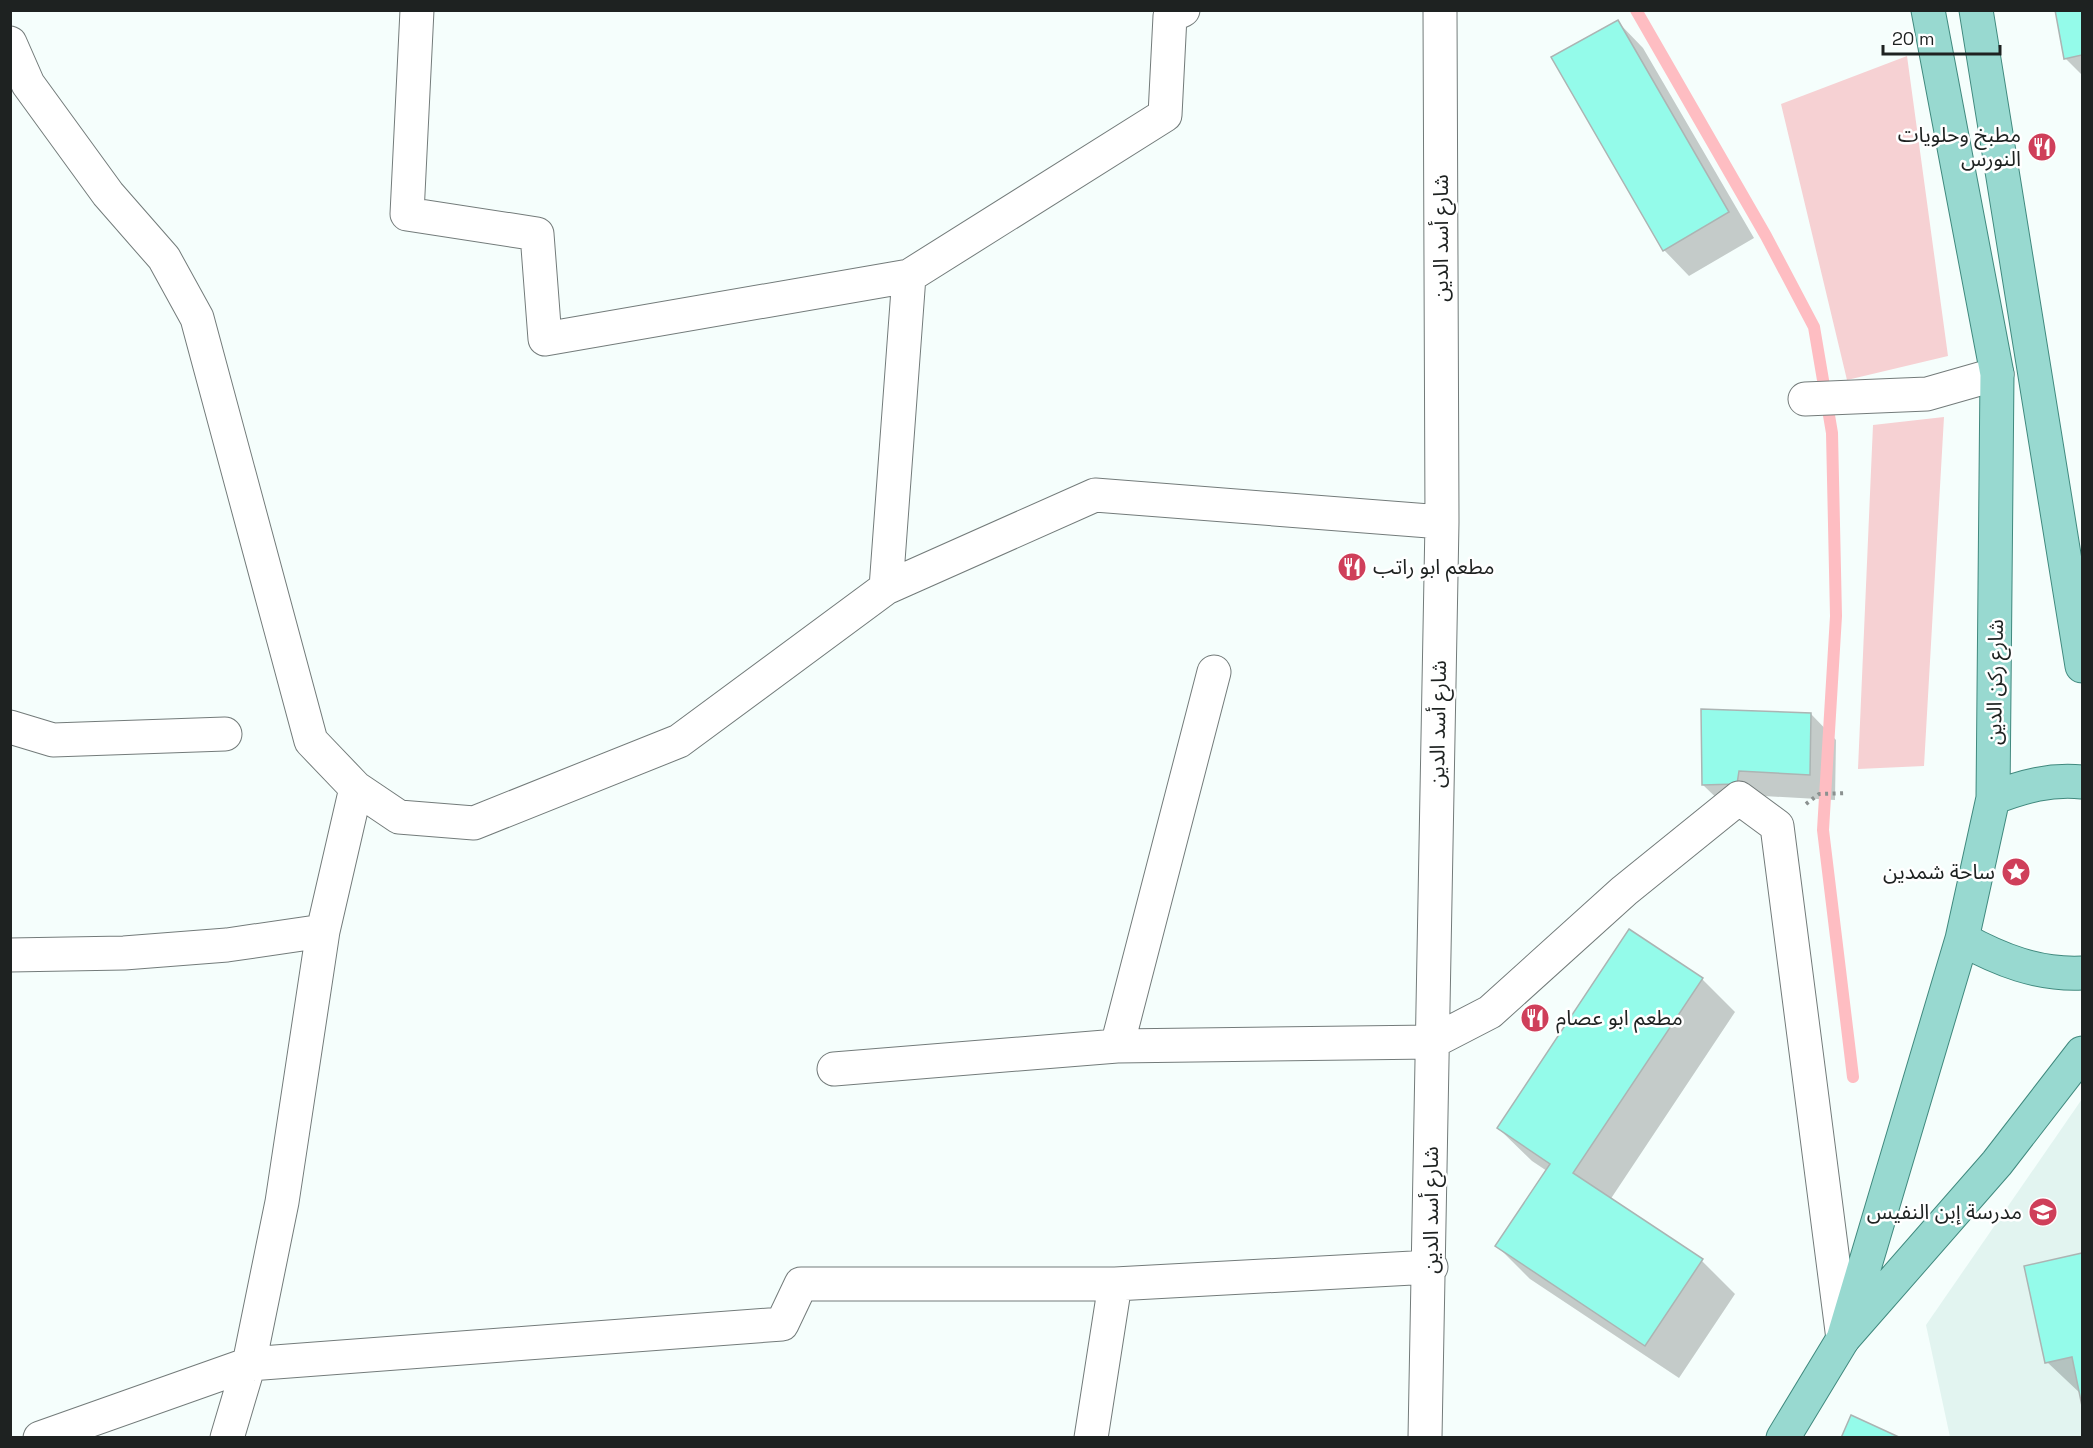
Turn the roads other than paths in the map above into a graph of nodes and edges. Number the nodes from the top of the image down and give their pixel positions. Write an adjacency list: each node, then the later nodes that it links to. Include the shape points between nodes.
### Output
1 (417, 10): 7 (street, via 407,214 537,234 544,339)
2 (1183, 10): 7 (street, via 1170,16 1165,115)
3 (1440, 10): 10 (street, شارع أسد الدين)
4 (1928, 10): 8 (main road, شارع ركن الدين)
5 (1976, 10): 12 (main road)
6 (10, 43): 17 (street, via 28,84 108,194 164,258 198,318 311,741)
7 (909, 276): 11 (street)
8 (1997, 374): 9 (street, via 1927,394); 18 (main road, شارع ركن الدين)
9 (1805, 399)
10 (1442, 522): 11 (street, via 1095,495); 23 (street, شارع أسد الدين)
11 (886, 588): 17 (street, via 679,741 474,823 399,817)
12 (2082, 666)
13 (1214, 672): 24 (street)
14 (10, 727): 15 (street, via 53,740)
15 (225, 734)
16 (2082, 782): 18 (main road, via 2060,780 2024,786)
17 (356, 788): 19 (street)
18 (1994, 798): 20 (main road, شارع ركن الدين)
19 (323, 931): 21 (street, via 216,946); 30 (street, via 282,1202)
20 (1962, 939): 22 (main road, via 1999,959 2039,970); 29 (main road, شارع ركن الدين)
21 (10, 955)
22 (2082, 973)
23 (1432, 1042): 24 (street); 27 (street, شارع أسد الدين); 29 (street, via 1490,1012 1624,891 1739,798 1777,826)
24 (1117, 1046): 26 (street)
25 (2082, 1053): 29 (main road, via 1997,1163)
26 (834, 1069)
27 (1431, 1266): 28 (street); 34 (street, شارع أسد الدين)
28 (1115, 1284): 30 (street, via 801,1284 782,1324); 33 (street)
29 (1843, 1339): 35 (main road)
30 (249, 1364): 31 (street); 32 (street)
31 (40, 1437)
32 (227, 1437)
33 (1091, 1437)
34 (1425, 1437)
35 (1783, 1437)

